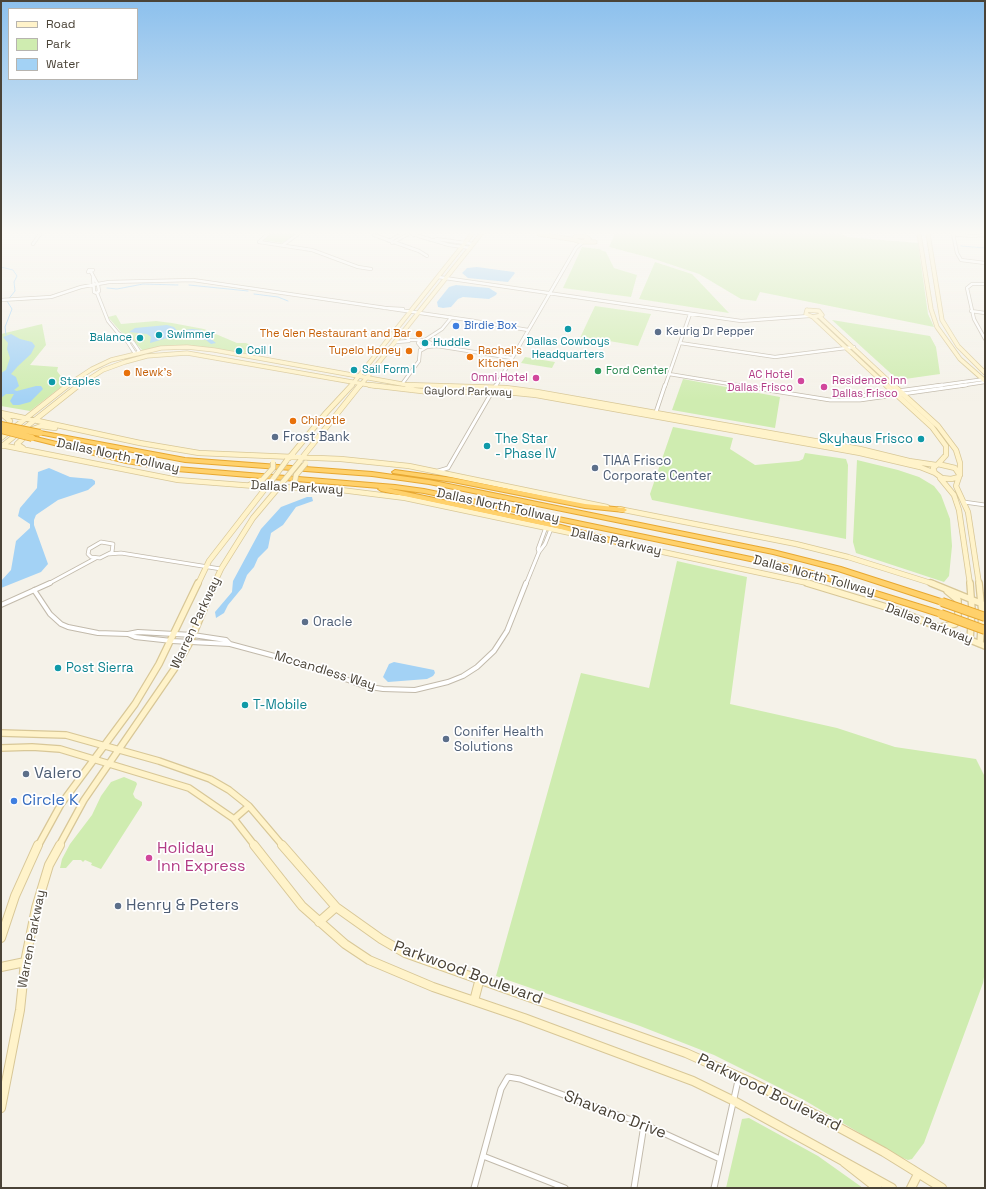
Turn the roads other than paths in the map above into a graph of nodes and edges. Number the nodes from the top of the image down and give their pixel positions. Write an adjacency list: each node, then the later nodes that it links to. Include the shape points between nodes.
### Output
1 (74, 289): 14 (street, via 51,297)
2 (94, 289): 12 (street)
3 (98, 289): 12 (street)
4 (257, 289): 16 (street)
5 (428, 289): 16 (main road, Warren Parkway)
6 (437, 289): 19 (main road, Warren Parkway)
7 (521, 289): 13 (street)
8 (553, 289): 13 (street)
9 (928, 289): 53 (main road, via 937,327 960,359)
10 (936, 289): 49 (main road, via 942,320 958,346)
11 (967, 289): 15 (street)
12 (97, 293): 44 (street, via 111,326)
13 (550, 294): 20 (street); 27 (street)
14 (1, 300)
15 (971, 311): 18 (street); 28 (street)
16 (411, 312): 19 (street); 26 (main road, Warren Parkway)
17 (805, 312): 21 (main road); 22 (street); 24 (main road, via 817,310 822,314)
18 (985, 312)
19 (419, 313): 25 (street); 30 (main road, Warren Parkway)
20 (690, 314): 22 (street, via 740,321); 37 (street)
21 (809, 316): 22 (street); 23 (main road)
22 (788, 317)
23 (814, 317): 24 (main road); 42 (main road)
24 (820, 317): 41 (main road)
25 (451, 318): 27 (street); 31 (street, via 442,329)
26 (399, 327): 35 (main road, via 392,340); 51 (main road, Warren Parkway)
27 (528, 330): 47 (street)
28 (981, 334): 29 (street); 32 (street)
29 (985, 334)
30 (401, 335): 34 (street); 35 (main road, Warren Parkway)
31 (431, 336): 33 (street); 36 (street)
32 (985, 339)
33 (422, 340): 34 (street); 36 (street); 38 (street, via 418,342)
34 (412, 341): 35 (street); 38 (street)
35 (396, 342): 52 (main road, Warren Parkway)
36 (431, 342): 39 (street); 40 (street)
37 (680, 343): 42 (street, via 775,357); 50 (street)
38 (419, 346): 39 (street); 43 (street)
39 (428, 346): 40 (street); 43 (street)
40 (437, 346): 47 (street)
41 (854, 347): 42 (street); 63 (main road)
42 (848, 348): 61 (main road)
43 (420, 351): 58 (street, via 419,361)
44 (137, 353): 45 (main road, Gaylord Parkway, via 161,348 187,347); 46 (street); 54 (main road, Gaylord Parkway, via 104,363)
45 (246, 356): 48 (main road); 51 (main road, Gaylord Parkway)
46 (140, 358): 48 (main road, Gaylord Parkway, via 168,353 187,353); 56 (main road, Gaylord Parkway, via 108,368)
47 (512, 358): 60 (street)
48 (240, 361): 55 (main road, Gaylord Parkway)
49 (985, 373)
50 (669, 374): 66 (street, via 830,400); 68 (street)
51 (359, 376): 52 (main road, Gaylord Parkway); 55 (main road, Warren Parkway)
52 (367, 378): 57 (main road, Warren Parkway); 58 (main road, Gaylord Parkway)
53 (984, 380): 63 (street); 63 (street)
54 (71, 382): 56 (main road); 69 (main road, Gaylord Parkway)
55 (355, 382): 57 (main road, Gaylord Parkway); 70 (main road, Warren Parkway)
56 (80, 384): 71 (main road, Gaylord Parkway)
57 (363, 384): 59 (main road, Gaylord Parkway, via 400,389); 76 (main road, Warren Parkway)
58 (402, 384): 59 (main road, Gaylord Parkway)
59 (440, 390): 60 (main road, Gaylord Parkway)
60 (493, 390): 62 (main road, Gaylord Parkway); 64 (main road, Gaylord Parkway); 86 (street)
61 (894, 391): 63 (main road); 66 (street)
62 (546, 393): 64 (main road); 65 (main road, Gaylord Parkway)
63 (901, 393): 66 (street); 84 (main road, via 945,443 946,455); 90 (main road, via 951,441 960,463)
64 (527, 394): 65 (main road, Gaylord Parkway)
65 (576, 400): 68 (main road, Gaylord Parkway)
66 (850, 400)
67 (1, 414): 69 (main road); 73 (main road, via 10,421)
68 (655, 414): 79 (main road, Gaylord Parkway)
69 (25, 418): 71 (main road); 75 (main road, Gaylord Parkway)
70 (322, 418): 76 (main road, via 327,422); 82 (main road, Warren Parkway)
71 (34, 420): 74 (main road); 77 (main road, Gaylord Parkway)
72 (1, 425): 85 (highway, Dallas North Tollway, bridge, via 172,458)
73 (1, 431): 91 (highway, Dallas North Tollway, bridge, via 126,461 177,469)
74 (94, 433): 78 (main road, via 37,427 17,444); 80 (main road, via 198,453)
75 (1, 438)
76 (315, 442): 83 (main road, Warren Parkway)
77 (2, 446): 78 (main road, Dallas Parkway)
78 (27, 450): 94 (main road, Dallas Parkway, via 157,476)
79 (872, 454): 84 (main road, Gaylord Parkway); 88 (main road, Gaylord Parkway)
80 (258, 457): 82 (main road); 94 (main road, bridge, via 274,462 273,468 263,479)
81 (316, 458): 83 (main road); 85 (main road); 87 (main road)
82 (289, 459): 83 (main road); 92 (main road, Warren Parkway, bridge)
83 (301, 459): 93 (main road, Warren Parkway, bridge)
84 (937, 464): 88 (main road, via 933,469); 90 (main road, Gaylord Parkway, via 952,467 957,470)
85 (306, 466): 95 (main road, bridge, via 296,475 294,481); 98 (highway, via 434,476 585,506); 116 (highway, Dallas North Tollway, bridge, via 428,482 773,552 839,569)
86 (448, 468): 87 (street); 89 (street)
87 (435, 471): 89 (main road)
88 (936, 474): 90 (main road, via 950,480); 100 (main road, via 951,490 957,502)
89 (455, 476): 98 (main road)
90 (959, 476): 96 (main road, via 956,486)
91 (363, 484): 102 (highway, via 561,527); 118 (highway, Dallas North Tollway, bridge, via 430,492 765,561 832,579)
92 (268, 485): 93 (main road, Dallas Parkway); 94 (main road, Dallas Parkway); 109 (main road, Warren Parkway)
93 (280, 485): 95 (main road, Dallas Parkway); 110 (main road, Warren Parkway, via 253,518)
94 (248, 486)
95 (301, 488): 99 (main road, Dallas Parkway, via 405,498)
96 (964, 502): 97 (street); 101 (main road)
97 (985, 505)
98 (624, 510): 111 (main road, via 796,544)
99 (548, 528): 102 (main road, Dallas Parkway); 125 (street, Mccandless Way, via 545,544 539,552 502,641 477,667 448,682 405,691 375,688 308,665)
100 (963, 535): 101 (main road); 113 (main road)
101 (972, 536): 114 (main road)
102 (624, 544): 117 (main road, Dallas Parkway, via 814,585 876,603)
103 (114, 549): 104 (street); 105 (street); 106 (street, via 111,543 98,543 89,549)
104 (109, 554): 105 (street); 107 (street)
105 (121, 554): 109 (street)
106 (89, 556): 107 (street); 108 (street)
107 (96, 558): 108 (street)
108 (80, 567): 112 (street)
109 (205, 567): 110 (street); 120 (main road, Warren Parkway)
110 (221, 569): 121 (main road, Warren Parkway)
111 (942, 587): 113 (main road); 117 (main road, via 958,600 959,604 958,620 955,624)
112 (34, 590): 115 (street); 119 (street, via 50,614 61,624 98,633)
113 (971, 599): 114 (main road); 122 (main road)
114 (983, 604): 126 (main road)
115 (1, 605)
116 (985, 617)
117 (940, 628): 122 (main road, Dallas Parkway)
118 (985, 630)
119 (128, 634): 120 (street, Mccandless Way); 123 (street, Mccandless Way)
120 (175, 634): 121 (street, Mccandless Way); 123 (main road, Warren Parkway)
121 (193, 635): 124 (main road, Warren Parkway); 125 (street, Mccandless Way, via 226,640)
122 (970, 640): 126 (main road, Dallas Parkway)
123 (172, 641): 124 (street, Mccandless Way); 128 (main road, Warren Parkway, via 135,704)
124 (190, 642): 125 (street, Mccandless Way); 130 (main road, Warren Parkway, via 170,678)
125 (230, 644)
126 (983, 645)
127 (1, 733): 128 (main road, Parkwood Boulevard, via 62,734)
128 (104, 745): 130 (main road, Parkwood Boulevard); 131 (main road, Warren Parkway)
129 (1, 748): 131 (main road, Parkwood Boulevard, via 60,749)
130 (119, 749): 132 (main road, Warren Parkway); 133 (main road, Parkwood Boulevard, via 210,779)
131 (94, 758): 132 (main road, Parkwood Boulevard); 137 (main road, Warren Parkway, via 61,804 35,851 15,896)
132 (110, 762): 134 (main road, Parkwood Boulevard, via 189,788); 138 (main road, Warren Parkway, via 74,816 49,865 36,908)
133 (249, 806): 134 (main road); 135 (main road, Parkwood Boulevard)
134 (234, 819): 136 (main road, Parkwood Boulevard, via 302,906)
135 (336, 907): 136 (main road); 140 (main road, Parkwood Boulevard, via 405,953)
136 (319, 922): 141 (main road, Parkwood Boulevard, via 344,944 369,960)
137 (1, 938)
138 (25, 962): 139 (main road); 144 (main road, Warren Parkway, via 20,1010)
139 (1, 967)
140 (480, 978): 141 (main road); 142 (main road, Parkwood Boulevard, via 686,1053)
141 (474, 1001): 143 (main road, Parkwood Boulevard, via 687,1079)
142 (739, 1076): 143 (street); 149 (main road, Parkwood Boulevard, via 870,1144)
143 (734, 1100): 147 (street); 148 (main road, Parkwood Boulevard)
144 (1, 1108)
145 (644, 1124): 146 (street, Shavano Drive, via 520,1079 508,1077 501,1089); 147 (street, Shavano Drive); 152 (street)
146 (483, 1156): 150 (street); 151 (street)
147 (720, 1159): 153 (street)
148 (840, 1159): 154 (main road); 155 (main road, Parkwood Boulevard)
149 (918, 1174): 156 (main road); 157 (main road, Parkwood Boulevard)
150 (474, 1188)
151 (564, 1188)
152 (634, 1188)
153 (714, 1188)
154 (877, 1188)
155 (892, 1188)
156 (911, 1188)
157 (941, 1188)

